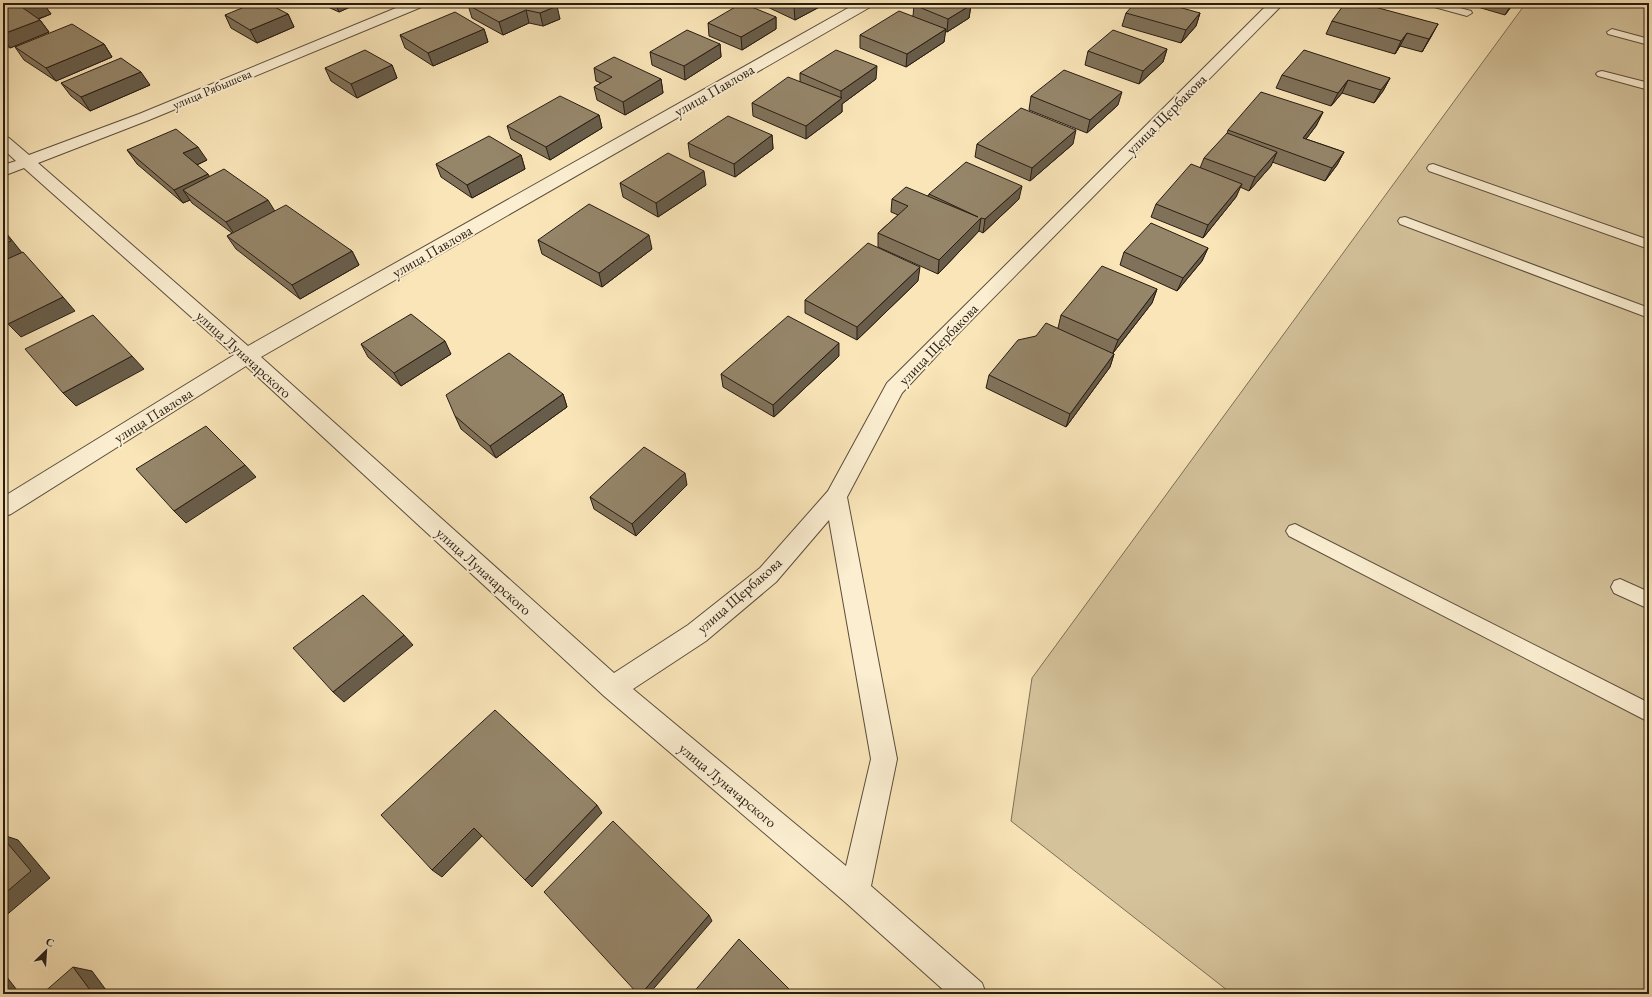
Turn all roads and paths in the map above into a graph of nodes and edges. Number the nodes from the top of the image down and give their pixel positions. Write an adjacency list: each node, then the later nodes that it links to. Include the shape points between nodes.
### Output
1 (419, 3): 11 (street, улица Рябышева, via 144,117)
2 (867, 3): 17 (street, улица Павлова)
3 (1277, 3): 18 (street, улица Щербакова, via 894,388)
4 (1431, 3): 5 (lane)
5 (1467, 13)
6 (1612, 32): 7 (lane)
7 (1649, 42)
8 (1602, 74): 9 (lane)
9 (1649, 87)
10 (3, 141): 11 (street, улица Луначарского)
11 (27, 161): 13 (street, улица Рябышева); 17 (street, улица Луначарского)
12 (1433, 168): 15 (lane)
13 (3, 171)
14 (1405, 221): 16 (lane)
15 (1649, 244)
16 (1649, 313)
17 (247, 356): 19 (street, улица Павлова); 23 (street, улица Луначарского)
18 (836, 498): 23 (street, улица Щербакова, via 768,575 697,633); 25 (street, via 884,759)
19 (3, 508)
20 (1295, 531): 24 (lane)
21 (1620, 587): 22 (lane)
22 (1649, 601)
23 (614, 688): 25 (street, улица Луначарского)
24 (1649, 713)
25 (855, 892): 26 (street, улица Луначарского)
26 (971, 994)

